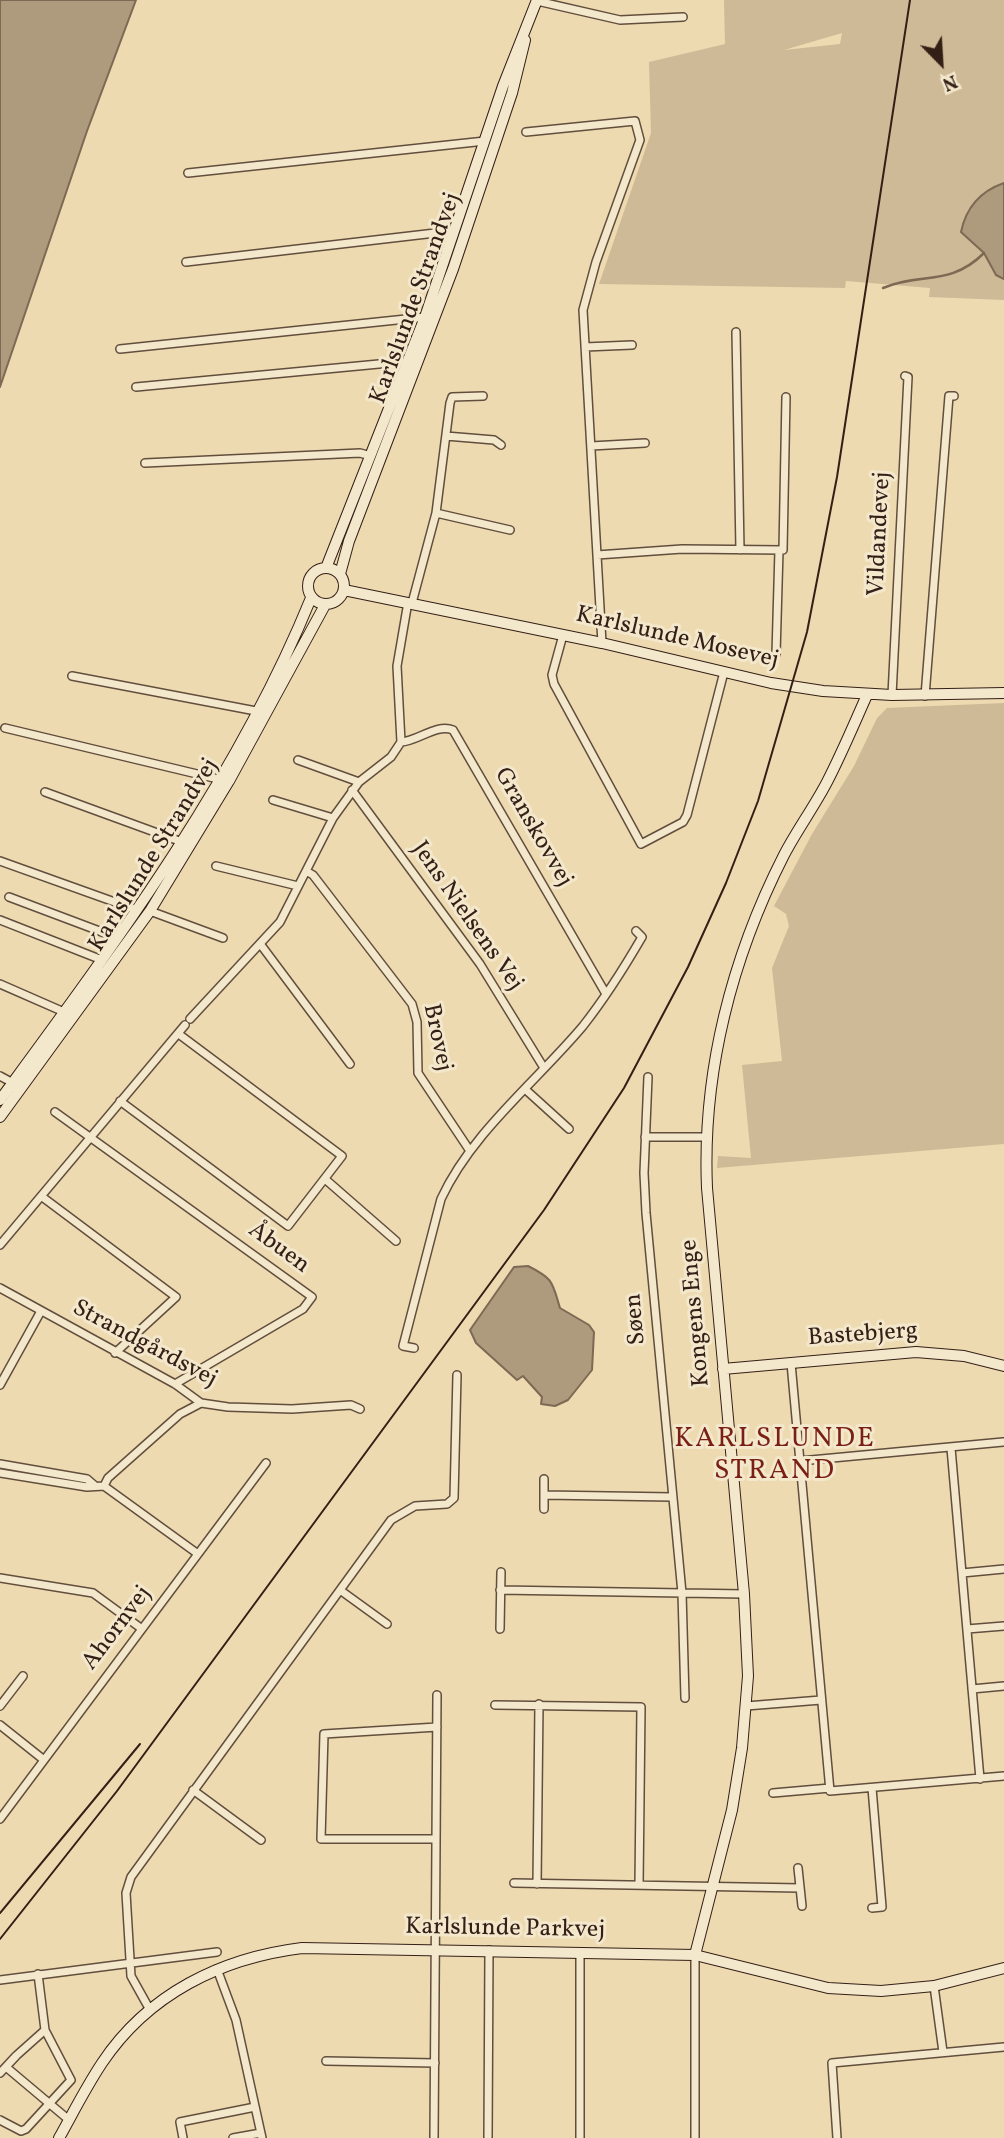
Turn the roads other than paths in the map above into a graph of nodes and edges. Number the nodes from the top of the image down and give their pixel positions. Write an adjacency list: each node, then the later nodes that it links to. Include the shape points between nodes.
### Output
1 (537, 0): 2 (street, via 620,20); 3 (street, Karlslunde Strandvej)
2 (683, 17)
3 (525, 36): 5 (street, Karlslunde Strandvej); 32 (street, Karlslunde Strandvej, via 512,93 456,259)
4 (526, 132): 12 (street, via 635,121 640,140 583,310)
5 (485, 141): 6 (street); 7 (street, Karlslunde Strandvej)
6 (188, 173)
7 (454, 234): 8 (street); 9 (street, Karlslunde Strandvej)
8 (186, 262)
9 (425, 317): 13 (street); 14 (street, Karlslunde Strandvej)
10 (736, 332): 28 (street)
11 (632, 345): 12 (street)
12 (585, 347): 23 (street)
13 (120, 349)
14 (407, 364): 16 (street); 24 (street, Karlslunde Strandvej)
15 (905, 376): 44 (street, Vildandevej)
16 (136, 387)
17 (483, 396): 20 (street, via 452,397)
18 (954, 396): 45 (street, via 949,396)
19 (786, 397): 29 (street)
20 (446, 436): 22 (street, via 494,440); 26 (street)
21 (645, 443): 23 (street)
22 (501, 445)
23 (591, 446): 30 (street)
24 (371, 456): 25 (street); 31 (street, Karlslunde Strandvej)
25 (145, 463)
26 (436, 513): 27 (street); 35 (street)
27 (510, 530)
28 (740, 550): 29 (street); 30 (street)
29 (781, 550): 39 (street)
30 (597, 555): 38 (street)
31 (326, 568): 32 (street); 34 (street, via 310,576 307,586)
32 (340, 574): 33 (street)
33 (344, 590): 35 (street, Karlslunde Mosevej); 36 (street, via 340,599)
34 (312, 598): 36 (street); 46 (street, Karlslunde Strandvej)
35 (410, 603): 37 (street, Karlslunde Mosevej); 48 (street, via 397,666)
36 (325, 605): 63 (street, Karlslunde Strandvej, via 229,781)
37 (563, 635): 38 (street, Karlslunde Mosevej); 40 (street, via 552,675 554,684 641,844 683,822 687,815)
38 (602, 643): 40 (street, Karlslunde Mosevej)
39 (776, 654)
40 (724, 672): 43 (street, Karlslunde Mosevej)
41 (72, 676): 46 (street)
42 (1004, 694): 45 (street, Karlslunde Mosevej)
43 (867, 695): 44 (street, Karlslunde Mosevej); 87 (street, Kongens Enge, via 827,782 785,853 740,956 727,999)
44 (892, 695): 45 (street, Karlslunde Mosevej)
45 (925, 696)
46 (256, 711): 50 (street, Karlslunde Strandvej)
47 (5, 728): 50 (street)
48 (401, 742): 51 (street, via 397,752); 71 (street, Granskovvej, via 413,742 440,728 453,730)
49 (298, 760): 51 (street)
50 (218, 779): 56 (street, Karlslunde Strandvej)
51 (359, 782): 52 (street)
52 (352, 790): 55 (street); 75 (street, Jens Nielsens Vej, via 480,964)
53 (46, 792): 56 (street)
54 (273, 800): 55 (street)
55 (333, 818): 59 (street)
56 (181, 842): 62 (street, Karlslunde Strandvej)
57 (0, 861): 62 (street)
58 (216, 866): 60 (street)
59 (306, 871): 60 (street); 88 (street, Brovej, via 412,1004 417,1021 418,1073)
60 (299, 886): 68 (street, via 280,922)
61 (9, 897): 66 (street)
62 (137, 910): 66 (street, Karlslunde Strandvej)
63 (150, 911): 67 (street); 83 (street, Karlslunde Strandvej)
64 (0, 920): 69 (street, Karlslunde Strandvej)
65 (636, 931): 71 (street, via 642,937)
66 (118, 938): 69 (street, Karlslunde Strandvej)
67 (223, 938)
68 (261, 945): 73 (street); 74 (street)
69 (102, 960): 72 (street, Karlslunde Strandvej)
70 (0, 984): 72 (street)
71 (606, 994): 75 (street)
72 (64, 1012): 78 (street, Karlslunde Strandvej)
73 (180, 1034): 81 (street); 89 (street, via 342,1156)
74 (350, 1064)
75 (544, 1068): 79 (street)
76 (0, 1076): 78 (street)
77 (648, 1077): 86 (street, Søen)
78 (13, 1083): 80 (street, Karlslunde Strandvej)
79 (526, 1090): 84 (street); 88 (street)
80 (0, 1100)
81 (120, 1101): 85 (street); 89 (street, via 288,1226)
82 (55, 1112): 85 (street)
83 (0, 1117)
84 (569, 1129)
85 (90, 1136): 90 (street); 101 (street, Åbuen, via 312,1297 303,1309)
86 (645, 1137): 87 (street); 115 (street, Søen, via 646,1213)
87 (707, 1137): 99 (street, Kongens Enge, via 707,1188)
88 (470, 1151): 95 (street, via 441,1199 403,1346)
89 (325, 1179): 91 (street)
90 (41, 1196): 92 (street); 96 (street, via 176,1297)
91 (396, 1241)
92 (0, 1245)
93 (0, 1287): 94 (street, Strandgårdsvej)
94 (41, 1311): 96 (street, Strandgårdsvej); 102 (street)
95 (414, 1348)
96 (115, 1353): 101 (street, Strandgårdsvej)
97 (791, 1363): 98 (street, Bastebjerg, via 916,1352 964,1356); 99 (street, Bastebjerg); 107 (street)
98 (1004, 1366)
99 (723, 1369): 125 (street, Kongens Enge)
100 (457, 1375): 122 (street, via 454,1498 447,1504 415,1506 391,1520)
101 (175, 1384): 103 (street, Strandgårdsvej)
102 (0, 1385)
103 (201, 1403): 104 (street, Strandgårdsvej, via 260,1409 351,1405); 113 (street, via 180,1414)
104 (360, 1409)
105 (1003, 1442): 106 (street)
106 (951, 1448): 107 (street); 120 (street)
107 (800, 1461): 136 (street)
108 (265, 1463): 117 (street, Ahornvej)
109 (0, 1464): 112 (street, via 87,1479)
110 (0, 1473): 112 (street, via 87,1488)
111 (544, 1479): 114 (street)
112 (94, 1485): 113 (street)
113 (104, 1486): 117 (street)
114 (544, 1495): 115 (street); 116 (street)
115 (671, 1497): 124 (street, Søen)
116 (544, 1509)
117 (198, 1554): 128 (street, Ahornvej)
118 (1004, 1569): 120 (street)
119 (501, 1572): 123 (street)
120 (962, 1573): 130 (street)
121 (0, 1578): 128 (street, via 93,1593)
122 (340, 1590): 126 (street); 148 (street)
123 (500, 1590): 124 (street); 129 (street)
124 (682, 1593): 125 (street); 135 (street, Søen)
125 (744, 1594): 140 (street, Kongens Enge)
126 (387, 1624)
127 (1004, 1626): 130 (street)
128 (142, 1629): 143 (street, Ahornvej)
129 (500, 1629)
130 (967, 1629): 133 (street)
131 (23, 1676): 139 (street)
132 (1004, 1686): 133 (street)
133 (972, 1689): 145 (street)
134 (437, 1695): 142 (street)
135 (685, 1698)
136 (821, 1700): 140 (street); 146 (street)
137 (539, 1704): 138 (street); 155 (street); 156 (street, via 642,1707)
138 (495, 1705)
139 (0, 1706)
140 (746, 1706): 157 (street, Kongens Enge, via 732,1810)
141 (0, 1726): 143 (street)
142 (437, 1727): 151 (street); 151 (street, via 324,1734 321,1839)
143 (44, 1760): 150 (street, Ahornvej)
144 (1004, 1776): 145 (street)
145 (980, 1779): 147 (street)
146 (830, 1788): 147 (street); 149 (street)
147 (872, 1788): 160 (street, via 882,1908)
148 (193, 1790): 152 (street); 166 (street, via 131,1877 127,1893)
149 (773, 1793)
150 (0, 1819)
151 (436, 1839): 161 (street)
152 (261, 1840)
153 (799, 1868): 158 (street)
154 (514, 1883): 155 (street)
155 (537, 1884): 156 (street)
156 (639, 1885): 157 (street)
157 (713, 1886): 158 (street); 165 (street, Kongens Enge)
158 (800, 1888): 159 (street)
159 (802, 1906)
160 (872, 1908)
161 (434, 1950): 162 (street, Karlslunde Parkvej); 168 (street, Karlslunde Parkvej, via 302,1948 263,1954); 177 (street)
162 (489, 1951): 164 (street, Karlslunde Parkvej); 188 (street)
163 (217, 1952): 166 (street)
164 (580, 1952): 165 (street, Karlslunde Parkvej); 189 (street)
165 (695, 1955): 171 (street, Karlslunde Parkvej, via 828,1988 881,1991); 190 (street)
166 (130, 1962): 169 (street); 172 (street, via 135,1988)
167 (1004, 1968): 171 (street, Karlslunde Parkvej)
168 (217, 1969): 172 (street, Karlslunde Parkvej, via 169,1994); 180 (street, via 236,2020)
169 (38, 1974): 170 (street); 173 (street)
170 (0, 1979)
171 (934, 1986): 175 (street)
172 (150, 2010): 182 (street, Karlslunde Parkvej, via 102,2062)
173 (45, 2030): 178 (street); 179 (street, via 71,2075)
174 (1004, 2047): 175 (street)
175 (943, 2052): 191 (street, via 832,2063)
176 (326, 2061): 177 (street)
177 (435, 2063): 187 (street)
178 (3, 2070): 179 (street)
179 (50, 2105): 181 (street, via 21,2131); 182 (street)
180 (255, 2107): 183 (street); 185 (street, via 180,2122)
181 (0, 2120)
182 (69, 2120): 184 (street, Karlslunde Parkvej)
183 (261, 2135): 186 (street)
184 (59, 2138)
185 (183, 2138)
186 (233, 2138)
187 (434, 2138)
188 (488, 2138)
189 (580, 2138)
190 (695, 2138)
191 (837, 2138)

